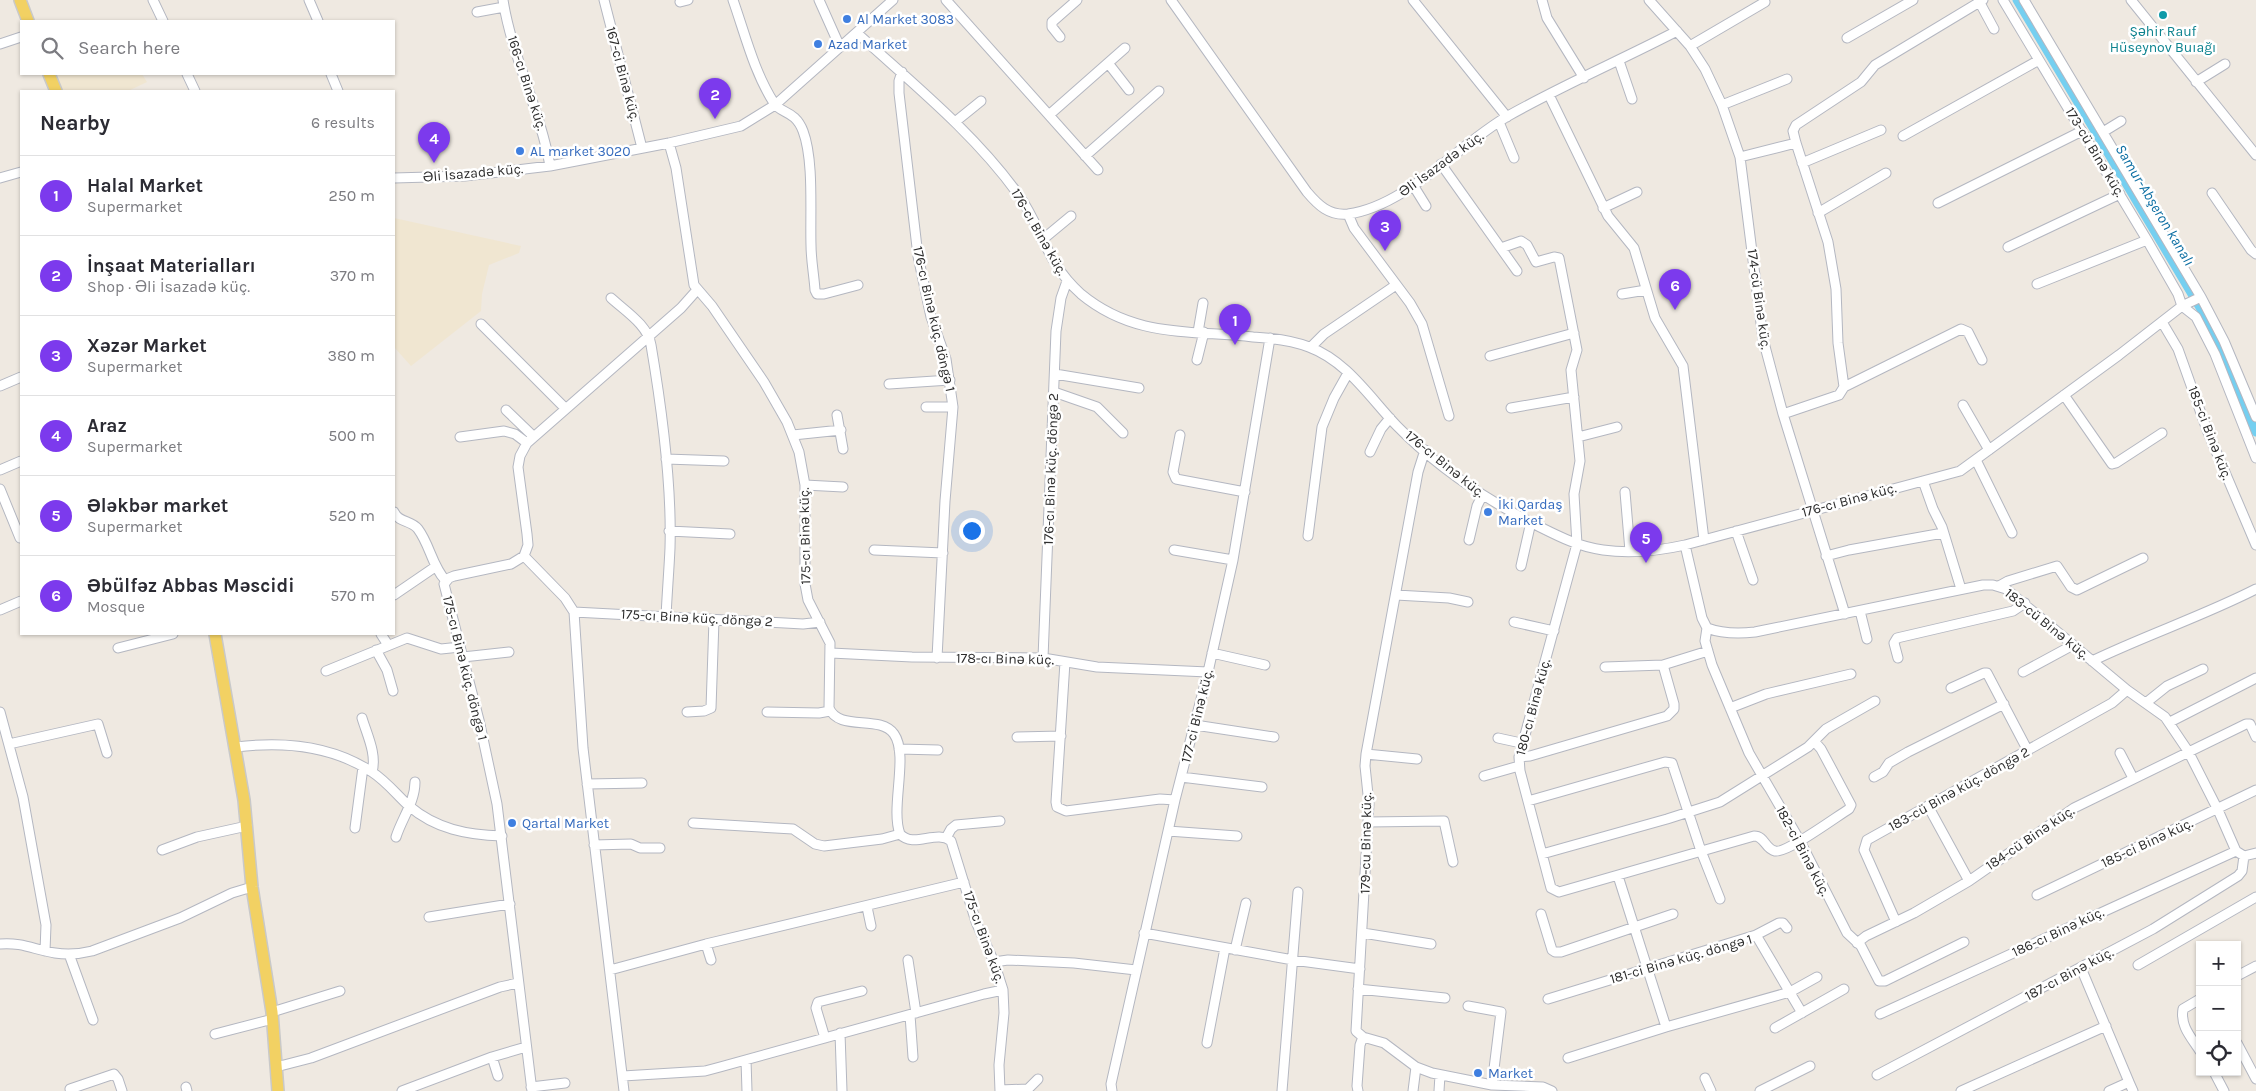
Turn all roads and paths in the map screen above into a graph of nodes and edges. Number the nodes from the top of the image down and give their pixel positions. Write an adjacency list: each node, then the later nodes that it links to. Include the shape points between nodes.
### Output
1 (20, 0): 22 (main road)
2 (153, 0): 23 (street)
3 (309, 0): 24 (street)
4 (604, 0): 66 (street, 167-ci Binə küç.)
5 (733, 0): 54 (street, via 758,71)
6 (820, 0): 33 (street)
7 (893, 0): 27 (street, Əli İsazadə küç.)
8 (946, 0): 56 (street)
9 (1077, 0): 29 (street, via 1052,22)
10 (1171, 0): 87 (street, via 1307,192 1329,212)
11 (1413, 0): 57 (street)
12 (1542, 0): 43 (street, via 1547,18)
13 (1650, 0): 26 (street, 174-cü Binə küç.)
14 (1913, 0): 30 (street)
15 (2003, 0): 35 (street, 173-cü Binə küç.)
16 (2024, 0): 62 (street)
17 (2131, 0): 45 (street)
18 (1982, 1): 25 (street); 65 (street, via 1875,65 1861,82 1796,125 1793,131)
19 (1765, 2): 32 (street)
20 (503, 3): 21 (street); 73 (street, 166-cı Binə küç., via 514,49 544,134)
21 (477, 12)
22 (28, 20)
23 (163, 20)
24 (318, 20)
25 (1994, 29)
26 (1677, 31): 32 (street, 174-cü Binə küç.); 36 (street, Əli İsazadə küç.)
27 (857, 33): 33 (street, Əli İsazadə küç.); 39 (street, 176-cı Binə küç.)
28 (20, 37): 31 (street)
29 (1060, 37)
30 (1847, 38)
31 (0, 44)
32 (1690, 46): 55 (street, 174-cü Binə küç.)
33 (840, 47): 54 (street, Əli İsazadə küç.)
34 (1125, 48): 37 (street)
35 (2039, 60): 61 (street, 173-cü Binə küç.); 63 (street)
36 (1618, 61): 43 (street, Əli İsazadə küç.); 52 (street)
37 (1108, 63): 49 (street); 56 (street)
38 (2225, 64): 45 (street)
39 (902, 72): 59 (street, 176-cı Binə küç.); 119 (street, 176-cı Binə küç. döngə 1, via 899,93 918,256)
40 (49, 75): 46 (main road)
41 (187, 75): 47 (street)
42 (331, 75): 48 (street)
43 (1584, 78): 51 (street, Əli İsazadə küç.)
44 (1787, 79): 55 (street)
45 (2196, 82): 67 (street)
46 (56, 90)
47 (195, 90)
48 (338, 90)
49 (1129, 90)
50 (1159, 91): 68 (street)
51 (1549, 95): 57 (street, Əli İsazadə küç.); 85 (street)
52 (1632, 99)
53 (981, 101): 59 (street)
54 (775, 105): 64 (street, Əli İsazadə küç., via 741,126); 97 (street, via 798,120 803,132 810,174 811,247 817,294)
55 (1722, 105): 69 (street, 174-cü Binə küç.)
56 (1049, 115): 68 (street)
57 (1503, 120): 70 (street); 72 (street, Əli İsazadə küç.)
58 (2121, 121): 62 (street)
59 (955, 122): 89 (street, 176-cı Binə küç., via 1019,196)
60 (1881, 130): 71 (street)
61 (2082, 131): 82 (street, 173-cü Binə küç.); 83 (street)
62 (2103, 132): 102 (street)
63 (1903, 136)
64 (669, 143): 66 (street, Əli İsazadə küç.); 99 (street, 175-cı Binə küç., via 676,168 692,278)
65 (1796, 144): 69 (street); 71 (street)
66 (642, 148): 73 (street, Əli İsazadə küç.)
67 (2256, 155)
68 (1085, 156): 74 (street)
69 (1740, 157): 133 (street, 174-cü Binə küç., via 1761,327)
70 (1514, 158)
71 (1802, 163): 86 (street)
72 (1441, 164): 79 (street, Əli İsazadə küç.); 92 (street)
73 (550, 166): 78 (street, Əli İsazadə küç., via 465,176)
74 (1098, 170)
75 (20, 172): 77 (street)
76 (1886, 173): 86 (street)
77 (0, 178)
78 (395, 178)
79 (1412, 185): 84 (street); 87 (street, Əli İsazadə küç., via 1387,201)
80 (1637, 192): 85 (street)
81 (2212, 193): 93 (street)
82 (2120, 194): 90 (street, 173-cü Binə küç.); 91 (street)
83 (1938, 203)
84 (1426, 206)
85 (1603, 208): 100 (street, via 1634,248)
86 (1818, 213): 123 (street, via 1828,242 1836,289)
87 (1348, 214): 98 (street, via 1354,228)
88 (1072, 216): 89 (street)
89 (1042, 240): 95 (street, 176-cı Binə küç.)
90 (2147, 240): 96 (street); 105 (street, 173-cü Binə küç.)
91 (2008, 247)
92 (1501, 248): 94 (street); 109 (street, 180-cı Binə küç., via 1521,241 1527,245 1536,262 1559,258)
93 (2256, 254)
94 (1516, 271)
95 (1067, 281): 108 (street, 176-cı Binə küç., via 1097,306 1131,322 1155,330); 117 (street, 176-cı Binə küç. döngə 2, via 1056,331)
96 (2037, 284)
97 (858, 285)
98 (1396, 285): 112 (street); 135 (street, via 1422,324)
99 (697, 290): 110 (street); 142 (street, 175-cı Binə küç., via 712,306 764,382)
100 (1646, 290): 101 (street); 175 (street, via 1655,318 1685,372)
101 (1622, 294)
102 (2202, 297): 105 (street, 176-cı Binə küç.); 136 (street)
103 (611, 298): 110 (street)
104 (1203, 303): 108 (street)
105 (2182, 306): 106 (street, 176-cı Binə küç.); 151 (street, via 2196,317 2215,354)
106 (2162, 322): 125 (street, 176-cı Binə küç.); 178 (street, 185-ci Binə küç., via 2178,348 2207,430)
107 (481, 324): 130 (street)
108 (1201, 332): 111 (street, 176-cı Binə küç.); 114 (street)
109 (1574, 333): 113 (street); 126 (street, 180-cı Binə küç., via 1578,354 1572,370)
110 (649, 336): 130 (street); 152 (street)
111 (1270, 338): 112 (street, 176-cı Binə küç.); 161 (street, 177-ci Binə küç.)
112 (1310, 347): 116 (street, 176-cı Binə küç.)
113 (1490, 356)
114 (1197, 360)
115 (1982, 360): 123 (street, via 1968,332 1961,329)
116 (1348, 373): 137 (street, 176-cı Binə küç.); 172 (street, via 1322,427)
117 (1055, 374): 122 (street); 124 (street, 176-cı Binə küç. döngə 2)
118 (20, 377): 121 (street)
119 (950, 380): 120 (street); 129 (street, 176-cı Binə küç. döngə 1)
120 (889, 384)
121 (0, 386)
122 (1139, 388)
123 (1844, 388): 133 (street, via 1839,395)
124 (1054, 392): 140 (street, via 1098,407); 224 (street, 176-cı Binə küç. döngə 2)
125 (2064, 395): 141 (street, via 2112,464); 149 (street, 176-cı Binə küç.)
126 (1574, 397): 131 (street); 145 (street, 180-cı Binə küç.)
127 (1963, 406): 149 (street)
128 (926, 407): 129 (street)
129 (953, 407): 182 (street, 176-cı Binə küç. döngə 1)
130 (565, 408): 146 (street)
131 (1511, 408)
132 (506, 410): 146 (street)
133 (1783, 414): 164 (street, 174-cü Binə küç.)
134 (837, 415): 139 (street)
135 (1449, 416)
136 (2256, 417)
137 (1390, 418): 148 (street, 176-cı Binə küç.); 150 (street, via 1381,428)
138 (1617, 427): 145 (street)
139 (841, 430): 142 (street); 147 (street)
140 (1123, 433)
141 (2162, 433)
142 (793, 435): 158 (street, 175-cı Binə küç.)
143 (1180, 435): 161 (street, via 1173,472 1176,479)
144 (460, 437): 146 (street, via 504,431)
145 (1578, 437): 176 (street, 180-cı Binə küç., via 1580,469 1574,499)
146 (530, 440): 183 (street, via 520,456 518,467 528,544)
147 (843, 449)
148 (1425, 450): 163 (street, 176-cı Binə küç.); 195 (street, 179-cu Binə küç., via 1418,472)
149 (1989, 450): 153 (street, 176-cı Binə küç.)
150 (1370, 452)
151 (2256, 458)
152 (666, 459): 155 (street); 167 (street)
153 (1976, 460): 157 (street, 176-cı Binə küç., via 1960,471); 170 (street)
154 (20, 461): 156 (street)
155 (724, 461)
156 (0, 470)
157 (1923, 481): 164 (street, 176-cı Binə küç.); 169 (street)
158 (805, 485): 159 (street); 205 (street, 175-cı Binə küç., via 805,584 808,600)
159 (843, 487)
160 (0, 489): 173 (street)
161 (1244, 492): 186 (street, 177-ci Binə küç.)
162 (1625, 492): 181 (street)
163 (1482, 496): 166 (street, 176-cı Binə küç.); 174 (street)
164 (1812, 510): 168 (street, 176-cı Binə küç.); 184 (street, 174-cü Binə küç.)
165 (395, 513): 188 (street, via 400,520 410,522 420,531)
166 (1531, 522): 176 (street, 176-cı Binə küç.); 187 (street)
167 (669, 531): 171 (street); 203 (street)
168 (1736, 531): 175 (street, 176-cı Binə küç.); 189 (street)
169 (1943, 533): 184 (street); 192 (street)
170 (2012, 533)
171 (730, 534)
172 (1308, 536)
173 (20, 538)
174 (1470, 540)
175 (1704, 540): 177 (street, 176-cı Binə küç.)
176 (1578, 544): 181 (street, 176-cı Binə küç.); 208 (street, 180-cı Binə küç.)
177 (1685, 545): 181 (street, 176-cı Binə küç.); 207 (street)
178 (2256, 545)
179 (874, 550): 182 (street)
180 (1174, 550): 186 (street)
181 (1630, 552)
182 (943, 553): 223 (street, 176-cı Binə küç. döngə 1)
183 (524, 556): 190 (street, 175-cı Binə küç. döngə 1, via 511,564 454,576); 201 (street, via 565,598)
184 (1826, 556): 202 (street, 174-cü Binə küç.)
185 (2142, 558): 191 (street, via 2077,590 2071,587 2057,566)
186 (1233, 560): 221 (street, 177-ci Binə küç.)
187 (1521, 566)
188 (435, 567): 190 (street); 194 (street)
189 (1754, 580)
190 (446, 581): 216 (street, 175-cı Binə küç. döngə 1, via 445,594)
191 (1999, 586): 192 (street, 183-cü Binə küç.); 198 (street, 183-cü Binə küç.)
192 (1962, 589): 200 (street, 183-cü Binə küç.)
193 (2256, 589): 226 (street)
194 (395, 594)
195 (1396, 595): 197 (street); 266 (street, 179-cu Binə küç.)
196 (20, 601): 199 (street)
197 (1468, 602)
198 (2025, 604): 214 (street, 183-cü Binə küç.); 225 (street, via 2013,610 1897,638 1894,643)
199 (0, 610)
200 (1860, 611): 202 (street, 183-cü Binə küç.); 212 (street)
201 (574, 612): 203 (street, 175-cı Binə küç. döngə 2); 277 (street)
202 (1845, 614): 207 (street, 183-cü Binə küç., via 1741,634)
203 (666, 617): 204 (street, 175-cı Binə küç. döngə 2)
204 (714, 620): 205 (street, 175-cı Binə küç. döngə 2); 246 (street, via 712,708)
205 (820, 622): 220 (street, 175-cı Binə küç., via 829,639)
206 (1514, 622): 208 (street)
207 (1707, 628): 219 (street, 182-ci Binə küç.)
208 (1554, 631): 257 (street, 180-cı Binə küç.)
209 (169, 635): 215 (street)
210 (215, 635): 259 (main road)
211 (382, 635): 213 (street)
212 (1867, 639)
213 (388, 645): 216 (street, via 407,638 441,650); 217 (street)
214 (2073, 645): 226 (street, 183-cü Binə küç.); 234 (street)
215 (118, 648)
216 (460, 648): 222 (street, 175-cı Binə küç. döngə 1)
217 (376, 650): 232 (street); 239 (street, via 387,670)
218 (509, 652): 222 (street)
219 (1708, 652): 229 (street); 243 (street, 182-ci Binə küç.)
220 (831, 653): 223 (street, 178-cı Binə küç.); 244 (street, 175-cı Binə küç.)
221 (1212, 653): 228 (street); 233 (street, 177-ci Binə küç.)
222 (462, 657): 293 (street, 175-cı Binə küç. döngə 1, via 494,785)
223 (937, 658): 224 (street, 178-cı Binə küç.)
224 (1043, 658): 227 (street, 178-cı Binə küç.)
225 (1898, 658)
226 (2092, 661): 238 (street, 183-cü Binə küç.)
227 (1065, 662): 233 (street, 178-cı Binə küç., via 1097,667); 251 (street)
228 (1266, 665)
229 (1663, 665): 230 (street); 268 (street, via 1674,704 1671,713)
230 (1604, 667)
231 (2203, 669): 241 (street, via 2168,686)
232 (326, 671)
233 (1208, 672): 250 (street, 177-ci Binə küç.)
234 (2023, 672)
235 (1851, 674): 243 (street, via 1766,694)
236 (2256, 678): 249 (street)
237 (1951, 688): 242 (street, via 1988,673)
238 (2127, 690): 241 (street, 183-cü Binə küç.); 262 (street, 183-cü Binə küç. döngə 2, via 2112,703)
239 (393, 691)
240 (1875, 702): 256 (street, via 1826,729)
241 (2147, 702): 249 (street, 183-cü Binə küç.)
242 (2004, 704): 262 (street); 273 (street, via 1908,752)
243 (1730, 708): 271 (street, 182-ci Binə küç.)
244 (830, 711): 247 (street); 260 (street, via 845,720 887,728 895,735)
245 (0, 712): 258 (street)
246 (687, 712)
247 (767, 712)
248 (362, 718): 269 (street, via 373,759)
249 (2170, 722): 263 (street, 183-cü Binə küç.)
250 (1195, 724): 253 (street); 272 (street, 177-ci Binə küç.)
251 (1061, 736): 252 (street); 280 (street, via 1056,802 1060,810)
252 (1017, 737)
253 (1274, 737)
254 (2256, 737): 263 (street, 184-cü Binə küç., via 2250,724 2246,724)
255 (1498, 738): 257 (street)
256 (1814, 741): 271 (street); 297 (street, 180-cı Binə küç., via 1851,805)
257 (1521, 743): 268 (street, 180-cı Binə küç.)
258 (9, 744): 264 (street, via 95,724 101,727); 335 (street, via 23,797 44,916)
259 (236, 748): 269 (street, via 273,744 310,747 339,755); 289 (main road)
260 (899, 749): 261 (street); 292 (street, via 897,820)
261 (938, 750)
262 (2028, 751): 283 (street, 183-cü Binə küç. döngə 2)
263 (2188, 751): 274 (street, 184-cü Binə küç.); 284 (street, 183-cü Binə küç.)
264 (107, 753)
265 (2120, 753): 274 (street)
266 (1366, 754): 267 (street); 287 (street, 179-cu Binə küç.)
267 (1417, 759)
268 (1519, 761): 270 (street); 281 (street, 180-cı Binə küç.)
269 (368, 770): 282 (street); 290 (street)
270 (1484, 776)
271 (1762, 776): 285 (street, via 1720,802); 297 (street, 182-ci Binə küç.)
272 (1181, 777): 278 (street); 280 (street, 177-ci Binə küç.)
273 (1874, 777)
274 (2133, 778): 308 (street, 184-cü Binə küç., via 2058,817)
275 (415, 782): 282 (street)
276 (642, 783): 277 (street)
277 (587, 784): 298 (street)
278 (1262, 786)
279 (2256, 790): 284 (street, 185-ci Binə küç.)
280 (1175, 800): 291 (street, 177-ci Binə küç.)
281 (1528, 801): 285 (street, via 1669,762 1674,766); 304 (street, 180-cı Binə küç.)
282 (410, 806): 293 (street, via 449,829 475,835); 295 (street)
283 (1928, 806): 308 (street); 321 (street, 183-cü Binə küç. döngə 2, via 1867,840 1863,846)
284 (2218, 810): 302 (street, 183-cü Binə küç.); 312 (street, 185-ci Binə küç.)
285 (1688, 812): 301 (street); 304 (street)
286 (1000, 820): 296 (street, via 956,825)
287 (1368, 822): 306 (street, via 1444,821); 326 (street, 179-cu Binə küç.)
288 (693, 823): 292 (street, via 793,829 815,844 824,846)
289 (247, 826): 300 (street, via 197,837); 310 (main road)
290 (355, 828)
291 (1168, 831): 294 (street); 325 (street, 177-ci Binə küç.)
292 (900, 834): 296 (street, via 910,840)
293 (502, 836): 316 (street, 175-cı Binə küç. döngə 1)
294 (1237, 836)
295 (396, 837)
296 (946, 838): 309 (street, 175-cı Binə küç., via 953,844)
297 (1800, 841): 301 (street, 180-cı Binə küç., via 1775,851 1762,837 1754,836); 329 (street, 182-ci Binə küç., via 1847,933)
298 (594, 845): 299 (street, via 631,844 640,848); 346 (street)
299 (660, 848)
300 (162, 850)
301 (1701, 851): 307 (street, 180-cı Binə küç.); 314 (street)
302 (2236, 851): 305 (street); 363 (street, 186-cı Binə küç.)
303 (2256, 852): 305 (street)
304 (1542, 854): 307 (street, 180-cı Binə küç., via 1555,892)
305 (2244, 856): 344 (street, 187-cı Binə küç., via 2238,876 2153,930)
306 (1453, 862)
307 (1618, 876): 323 (street)
308 (1968, 881): 321 (street, 184-cü Binə küç.)
309 (964, 882): 317 (street); 340 (street, 175-cı Binə küç., via 976,922)
310 (252, 887): 336 (street, via 92,951); 364 (main road)
311 (1298, 892): 339 (street)
312 (2038, 895)
313 (2256, 897): 341 (street)
314 (1720, 899)
315 (1246, 903): 334 (street)
316 (510, 904): 320 (street); 350 (street, 175-cı Binə küç. döngə 1)
317 (867, 907): 322 (street); 331 (street)
318 (1540, 914): 323 (street, via 1555,952)
319 (1673, 914): 323 (street)
320 (429, 916)
321 (1896, 922): 329 (street, 184-cü Binə küç.)
322 (871, 926)
323 (1634, 927): 343 (street)
324 (1787, 928): 327 (street, via 1779,923)
325 (1144, 933): 333 (street); 347 (street, 177-ci Binə küç.)
326 (1363, 933): 332 (street); 345 (street, 179-cu Binə küç.)
327 (1756, 935): 343 (street, 181-ci Binə küç. döngə 1); 356 (street, 181-ci Binə küç. döngə 1)
328 (1964, 942): 329 (street, 182-ci Binə küç., via 1881,982)
329 (1857, 943)
330 (0, 944): 335 (street, via 24,944)
331 (706, 944): 337 (street); 346 (street)
332 (1431, 944)
333 (1225, 948): 334 (street); 373 (street)
334 (1235, 950): 339 (street)
335 (45, 951): 336 (street)
336 (69, 954): 365 (street)
337 (711, 960)
338 (908, 960): 362 (street)
339 (1293, 960): 345 (street); 405 (street)
340 (994, 962): 347 (street, via 1074,963); 352 (street, 175-cı Binə küç.)
341 (2138, 965)
342 (2256, 966): 348 (street)
343 (1647, 968): 358 (street, 181-ci Binə küç. döngə 1); 367 (street)
344 (2081, 968): 366 (street); 385 (street, 187-cı Binə küç.)
345 (1360, 969): 351 (street, 179-cu Binə küç.)
346 (610, 970): 387 (street)
347 (1136, 970): 404 (street, 177-ci Binə küç.)
348 (2241, 974)
349 (1817, 977): 356 (street)
350 (518, 983): 375 (street, 175-cı Binə küç. döngə 1); 383 (street, via 311,1058)
351 (1358, 989): 357 (street); 371 (street, 179-cu Binə küç., via 1356,1031)
352 (1003, 990): 362 (street); 398 (street, 175-cı Binə küç., via 998,1065)
353 (1844, 990): 361 (street)
354 (340, 991): 364 (street)
355 (862, 991): 372 (street, via 818,1002 816,1008)
356 (1790, 992): 361 (street, 181-ci Binə küç. döngə 1); 367 (street)
357 (1445, 998)
358 (1548, 999)
359 (2196, 1001): 374 (street, via 2183,1009 2181,1018)
360 (1468, 1006): 394 (street, via 1501,1012)
361 (1802, 1013): 368 (street)
362 (913, 1014): 369 (street); 378 (street)
363 (1880, 1014)
364 (272, 1016): 370 (street); 383 (main road)
365 (93, 1020)
366 (2106, 1026): 392 (street); 412 (street)
367 (1666, 1027): 379 (street)
368 (1775, 1028)
369 (840, 1032): 372 (street); 403 (street)
370 (215, 1034)
371 (1363, 1037): 381 (street, via 1384,1044); 406 (street)
372 (825, 1038): 380 (street)
373 (1207, 1043)
374 (2196, 1045)
375 (526, 1047): 377 (street); 396 (street, 175-cı Binə küç. döngə 1)
376 (2241, 1051): 391 (street)
377 (492, 1057): 386 (street); 397 (street)
378 (913, 1057)
379 (1568, 1058)
380 (746, 1060): 387 (street, via 704,1071); 402 (street)
381 (1416, 1066): 384 (street); 407 (street)
382 (1810, 1066): 411 (street)
383 (276, 1067): 400 (main road)
384 (1440, 1075): 394 (street); 408 (street)
385 (1877, 1075)
386 (498, 1076)
387 (623, 1076): 401 (street)
388 (2216, 1076): 415 (street)
389 (1705, 1078): 410 (street)
390 (1038, 1079): 398 (street, via 1028,1089)
391 (2256, 1079)
392 (2129, 1082): 413 (street); 414 (street)
393 (565, 1083): 396 (street)
394 (1492, 1085): 409 (street, via 1543,1087)
395 (70, 1089): 399 (street, via 114,1074)
396 (531, 1089)
397 (408, 1090)
398 (1000, 1090)
399 (122, 1091)
400 (278, 1091)
401 (624, 1091)
402 (747, 1091)
403 (842, 1091)
404 (1112, 1091)
405 (1282, 1091)
406 (1358, 1091)
407 (1413, 1091)
408 (1439, 1091)
409 (1552, 1091)
410 (1711, 1091)
411 (1760, 1091)
412 (1961, 1091)
413 (2109, 1091)
414 (2133, 1091)
415 (2224, 1091)

